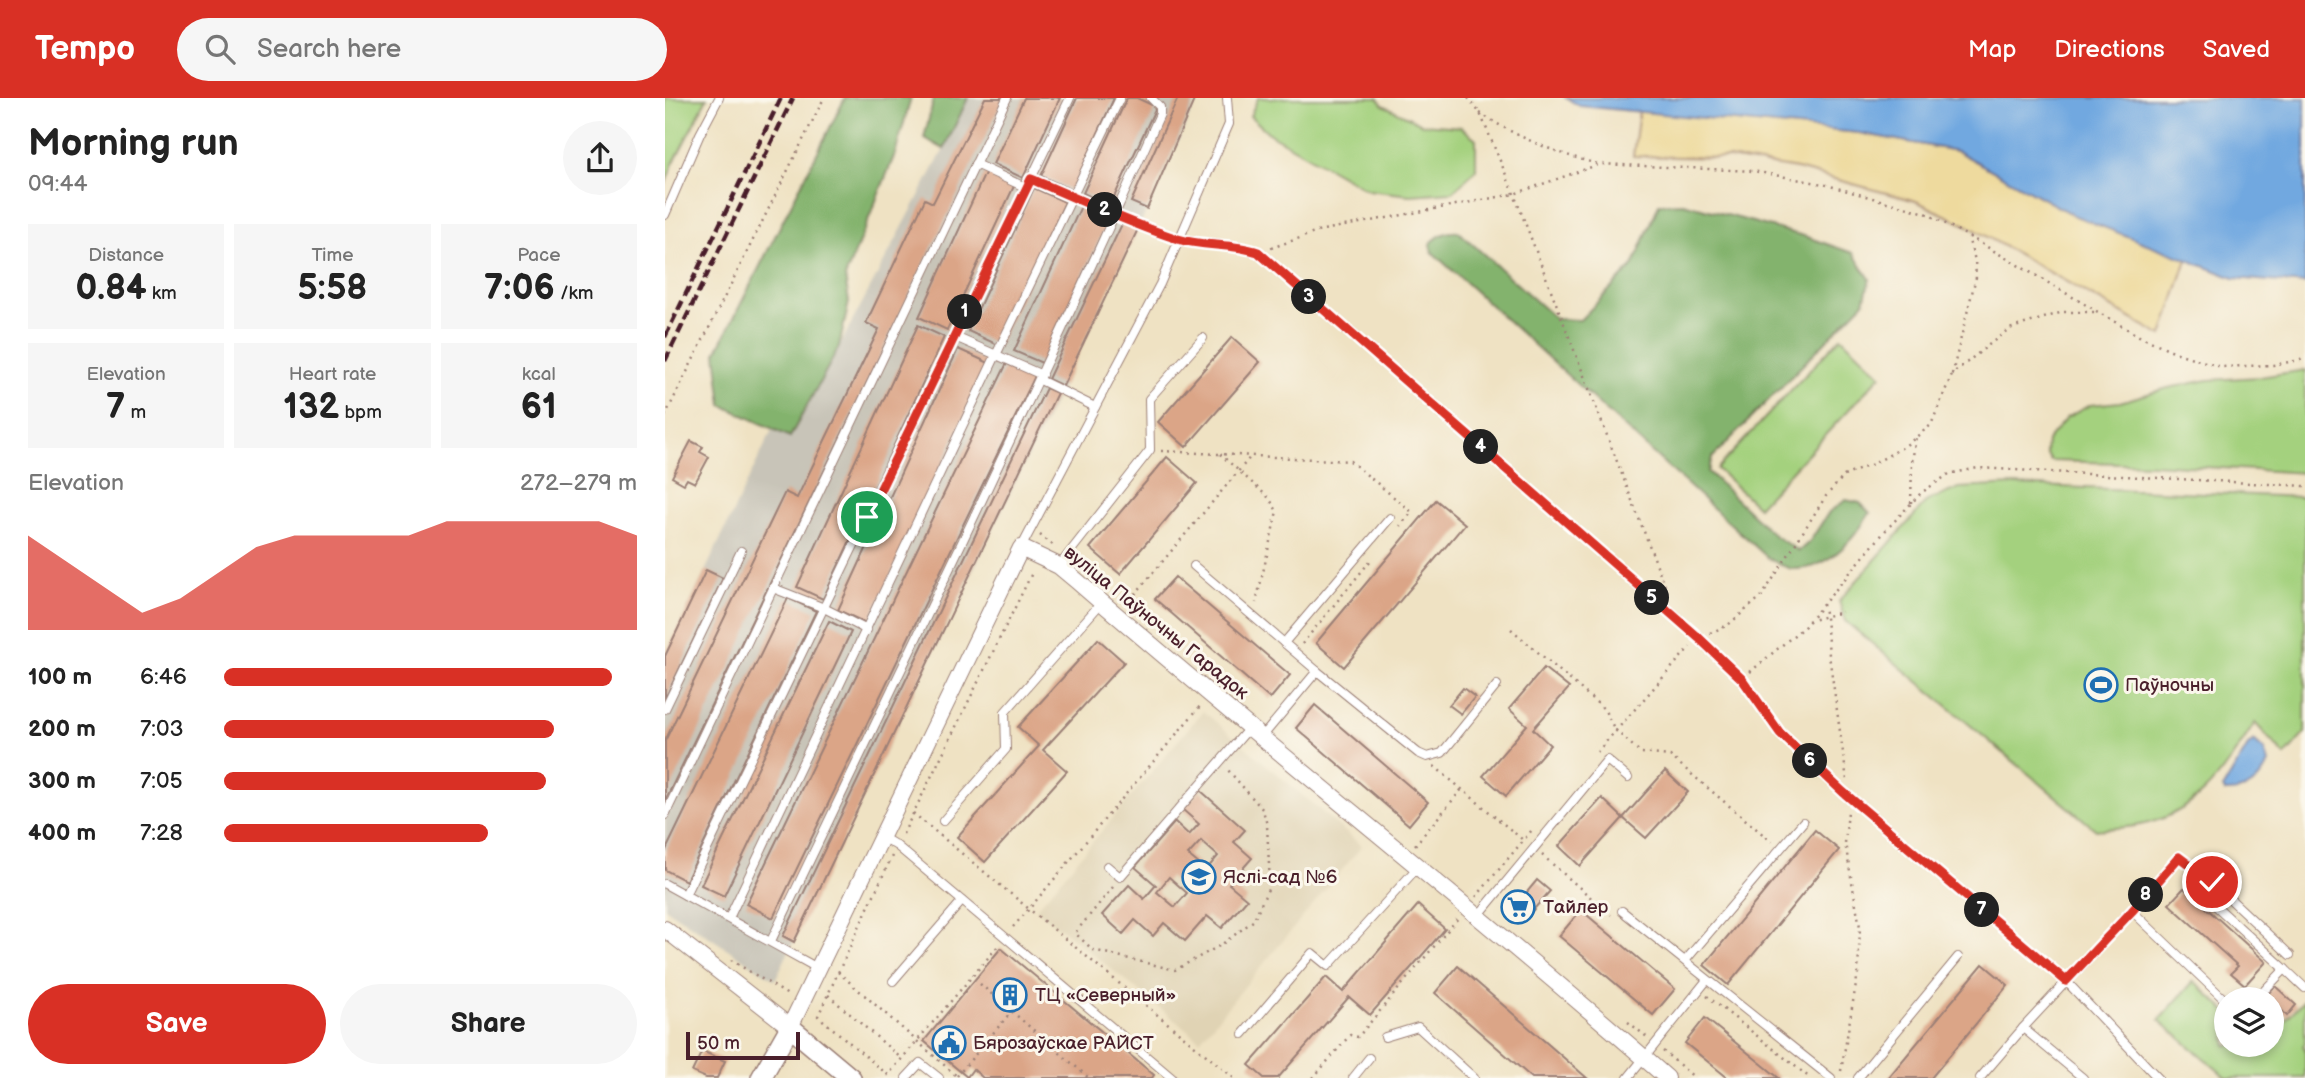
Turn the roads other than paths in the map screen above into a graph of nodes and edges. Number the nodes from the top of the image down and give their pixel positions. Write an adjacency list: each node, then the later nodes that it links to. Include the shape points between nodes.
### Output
1 (719, 98): 11 (lane)
2 (1007, 98): 7 (lane)
3 (1070, 98): 8 (lane)
4 (1120, 98): 9 (lane)
5 (1151, 98): 10 (lane, via 1160,114)
6 (1227, 98): 12 (lane, via 1229,124)
7 (975, 164): 8 (lane); 23 (lane)
8 (1029, 184): 9 (lane); 13 (lane)
9 (1073, 197): 10 (lane); 15 (lane)
10 (1115, 214): 12 (lane); 16 (lane)
11 (665, 215)
12 (1179, 239): 17 (lane); 56 (lane, via 1258,252 1699,638 1742,679 1780,733)
13 (953, 336): 15 (lane); 25 (lane)
14 (1203, 338): 21 (lane, via 1150,399 1150,450)
15 (996, 355): 16 (lane); 26 (lane)
16 (1041, 377): 17 (lane); 48 (lane)
17 (1095, 407): 19 (lane)
18 (1390, 518): 27 (lane)
19 (1021, 548): 21 (street, вуліца Паўночны Гарадок); 36 (street)
20 (741, 551): 30 (lane)
21 (1059, 566): 24 (street, вуліца Паўночны Гарадок)
22 (1194, 566): 27 (lane)
23 (773, 589): 25 (lane); 33 (lane)
24 (1102, 602): 31 (street, вуліца Паўночны Гарадок); 34 (lane, via 1005,712 1006,750)
25 (824, 608): 26 (lane); 40 (lane)
26 (867, 630): 46 (lane)
27 (1284, 643): 28 (lane)
28 (1317, 671): 29 (lane, via 1427,758 1442,753); 31 (lane)
29 (1497, 685)
30 (665, 709)
31 (1256, 732): 37 (lane, via 1220,762 1120,877); 38 (street, вуліца Паўночны Гарадок)
32 (1628, 778): 45 (lane, via 1607,760)
33 (665, 815)
34 (943, 821)
35 (1803, 822): 51 (lane)
36 (882, 837): 42 (lane); 53 (street)
37 (1107, 866)
38 (1418, 867): 45 (street, вуліца Паўночны Гарадок); 62 (lane, via 1328,966 1312,953)
39 (665, 884): 40 (lane)
40 (685, 894): 46 (lane)
41 (2205, 896): 52 (lane)
42 (962, 901): 55 (lane); 66 (lane)
43 (1622, 911): 51 (lane)
44 (2132, 911): 49 (lane, via 2179,857); 56 (lane); 59 (lane)
45 (1478, 916): 65 (street, вуліца Паўночны Гарадок)
46 (729, 918): 48 (lane)
47 (665, 929): 60 (street)
48 (772, 941): 53 (lane)
49 (2290, 955)
50 (1958, 957): 76 (lane)
51 (1685, 961): 54 (lane)
52 (2285, 969): 57 (lane); 58 (lane)
53 (819, 970): 60 (street)
54 (1707, 980): 65 (lane); 75 (lane)
55 (894, 981)
56 (2066, 981): 61 (lane); 79 (lane)
57 (2268, 987)
58 (2305, 988)
59 (2214, 990)
60 (790, 1027): 67 (street); 68 (street)
61 (2023, 1028): 77 (lane); 78 (lane)
62 (1243, 1034)
63 (1385, 1037): 72 (lane, via 1418,1027)
64 (1369, 1058): 71 (lane)
65 (1646, 1059): 73 (lane); 74 (street, вуліца Паўночны Гарадок)
66 (1170, 1077)
67 (761, 1078)
68 (851, 1078)
69 (907, 1078): 70 (lane, via 920,1063)
70 (939, 1078)
71 (1353, 1078)
72 (1474, 1078)
73 (1628, 1078)
74 (1667, 1078)
75 (1831, 1078)
76 (1858, 1078)
77 (1980, 1078)
78 (2083, 1078)
79 (2158, 1078)

